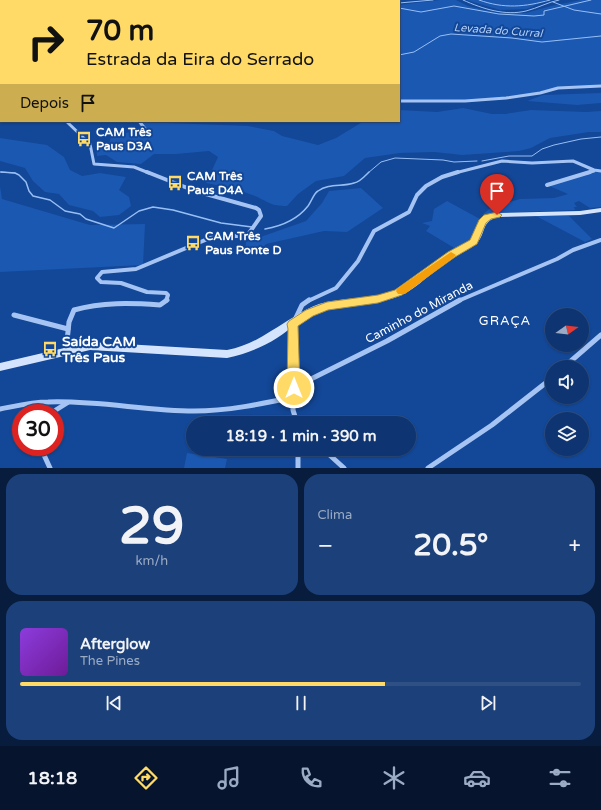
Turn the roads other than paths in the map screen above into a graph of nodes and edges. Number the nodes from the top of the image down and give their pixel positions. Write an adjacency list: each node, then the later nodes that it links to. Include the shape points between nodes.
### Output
1 (601, 86): 2 (street, via 558,88 506,98)
2 (400, 101)
3 (67, 122): 13 (street, via 90,144 94,164 134,167 195,190 256,208 261,216 247,236 210,238 136,268 102,272 97,278 101,282 121,283 147,292 162,292 168,295 167,300 158,305 146,302 79,308 71,314)
4 (140, 122): 5 (street)
5 (146, 130)
6 (594, 171): 7 (street); 8 (street); 12 (street, via 579,162 499,161 488,166 462,170 433,181 418,194 409,212 374,231 358,261 339,284 302,305)
7 (601, 171)
8 (547, 185)
9 (601, 210): 12 (main road, via 488,217 482,223 474,242 399,293 378,299 327,306)
10 (601, 240): 19 (street, Caminho do Miranda, via 458,301 387,341)
11 (14, 315): 13 (street)
12 (293, 324): 15 (main road, via 249,350 234,353 90,346); 19 (street)
13 (68, 329): 15 (street)
14 (601, 335): 16 (street)
15 (66, 351): 17 (main road)
16 (572, 360)
17 (0, 368)
18 (545, 384): 31 (street, via 494,424)
19 (294, 388): 20 (street)
20 (294, 397): 21 (street, via 244,408 194,411); 24 (street)
21 (67, 403): 22 (street); 23 (street, via 54,402)
22 (64, 405)
23 (0, 409)
24 (294, 416)
25 (44, 456): 28 (street)
26 (298, 456): 29 (street)
27 (331, 456): 30 (street)
28 (50, 468)
29 (298, 468)
30 (344, 468)
31 (428, 468)

